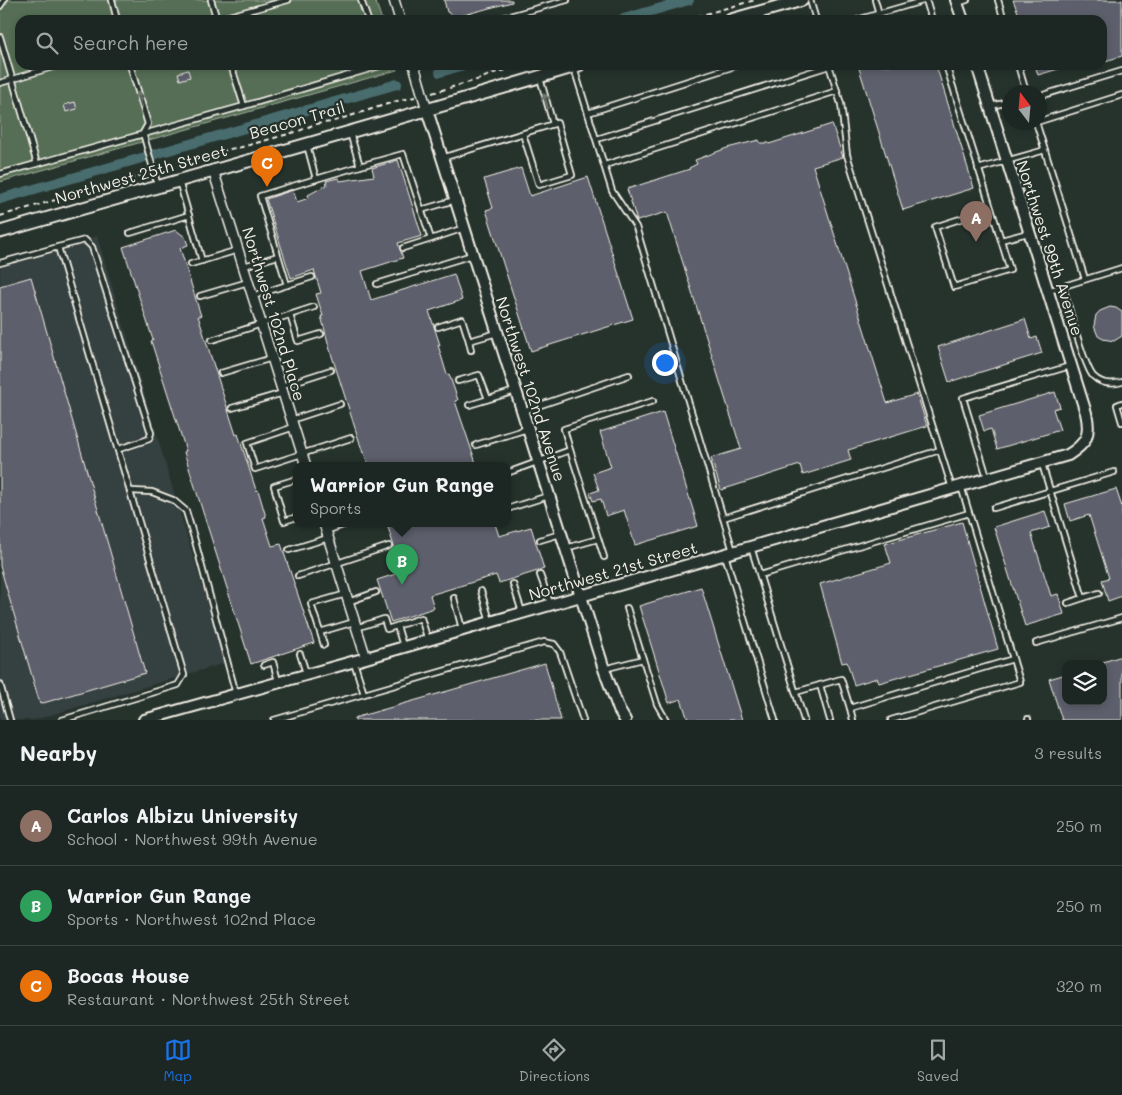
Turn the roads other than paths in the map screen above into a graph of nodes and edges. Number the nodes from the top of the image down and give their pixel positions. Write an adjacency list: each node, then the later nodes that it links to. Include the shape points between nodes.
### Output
1 (4, 0): 14 (lane)
2 (112, 0): 16 (lane)
3 (211, 0): 17 (lane)
4 (288, 0): 18 (lane)
5 (361, 0): 19 (lane)
6 (394, 0): 20 (street)
7 (567, 0): 21 (lane)
8 (802, 0): 22 (main road)
9 (810, 0): 23 (lane)
10 (875, 0): 15 (lane)
11 (926, 0): 15 (lane); 25 (lane)
12 (998, 0): 27 (lane)
13 (960, 1): 26 (street)
14 (0, 6)
15 (879, 14): 24 (lane)
16 (116, 15)
17 (215, 15)
18 (234, 15)
19 (366, 15)
20 (398, 15)
21 (514, 15)
22 (749, 15)
23 (814, 15)
24 (875, 15)
25 (930, 15)
26 (962, 15)
27 (1002, 15)
28 (0, 36): 44 (lane)
29 (42, 70): 44 (lane)
30 (132, 70): 59 (lane, one-way to 30, via 148,124)
31 (233, 70): 51 (lane)
32 (366, 70): 51 (lane)
33 (415, 70): 53 (street, Northwest 102nd Avenue)
34 (563, 70): 43 (main road, Northwest 25th Street)
35 (577, 70): 54 (lane)
36 (722, 70): 54 (lane)
37 (816, 70): 61 (lane)
38 (830, 70): 47 (lane)
39 (948, 70): 69 (lane)
40 (979, 70): 52 (street, Northwest 99th Avenue)
41 (1019, 70): 46 (lane)
42 (1122, 71): 48 (lane)
43 (540, 77): 53 (main road, Northwest 25th Street); 56 (lane, one-way to 43)
44 (12, 79): 45 (lane); 66 (lane)
45 (0, 83)
46 (1024, 85)
47 (837, 92): 67 (lane); 137 (lane, via 847,155)
48 (1047, 94)
49 (1122, 95): 55 (lane)
50 (1002, 104): 52 (lane)
51 (244, 106): 59 (lane)
52 (990, 106): 65 (street, Northwest 99th Avenue)
53 (427, 110): 58 (main road, Northwest 25th Street); 64 (street, Northwest 102nd Avenue)
54 (588, 112): 61 (lane)
55 (1047, 119)
56 (553, 124): 60 (lane); 60 (lane, via 557,123 572,175 539,185)
57 (1040, 130): 63 (lane)
58 (349, 132): 62 (main road, Northwest 25th Street); 68 (lane)
59 (143, 133): 66 (lane); 74 (lane)
60 (523, 134): 64 (lane)
61 (597, 139): 67 (lane)
62 (306, 144): 70 (main road, Northwest 25th Street); 72 (lane)
63 (1045, 150): 65 (lane); 96 (lane)
64 (442, 158): 75 (street, Northwest 102nd Avenue)
65 (1006, 161): 69 (lane); 81 (street, Northwest 99th Avenue)
66 (37, 164): 71 (lane)
67 (605, 165): 153 (lane, via 612,191 636,227)
68 (360, 166): 72 (lane); 77 (lane, via 403,154)
69 (978, 169): 76 (lane)
70 (213, 170): 73 (main road, Northwest 25th Street); 87 (street, Northwest 102nd Place)
71 (0, 174)
72 (316, 179): 89 (lane, via 260,196)
73 (178, 180): 74 (main road, Northwest 25th Street); 78 (lane)
74 (158, 186): 80 (main road, Northwest 25th Street)
75 (455, 200): 77 (lane); 79 (street, Northwest 102nd Avenue)
76 (991, 209): 84 (lane); 84 (lane, via 935,227 954,287 1010,270)
77 (421, 210): 83 (lane)
78 (189, 215): 82 (lane); 90 (lane)
79 (464, 228): 83 (lane); 88 (street, Northwest 102nd Avenue)
80 (0, 232)
81 (1030, 232): 84 (lane); 101 (street, Northwest 99th Avenue)
82 (130, 233)
83 (431, 239): 86 (lane)
84 (1001, 240)
85 (58, 247): 91 (lane); 135 (lane); 135 (lane, via 85,240 92,247 150,433 144,442)
86 (403, 248)
87 (238, 250): 90 (lane); 93 (street, Northwest 102nd Place)
88 (473, 254): 99 (lane); 108 (street, Northwest 102nd Avenue)
89 (278, 256): 93 (lane); 98 (lane)
90 (202, 261): 92 (lane)
91 (0, 263)
92 (191, 264)
93 (243, 266): 97 (street, Northwest 102nd Place)
94 (1122, 268): 96 (lane)
95 (312, 277): 98 (lane)
96 (1085, 279): 100 (lane)
97 (248, 282): 102 (lane); 103 (street, Northwest 102nd Place)
98 (287, 284): 103 (lane)
99 (377, 284)
100 (1063, 286): 101 (lane); 119 (lane, via 1090,371 1101,382)
101 (1048, 291): 114 (street, Northwest 99th Avenue)
102 (200, 296)
103 (253, 296): 106 (street, Northwest 102nd Place)
104 (314, 308): 105 (lane)
105 (290, 315): 106 (lane); 109 (lane, via 298,342)
106 (261, 324): 110 (lane); 113 (street, Northwest 102nd Place)
107 (438, 327): 111 (lane, via 462,320)
108 (498, 332): 111 (lane); 121 (street, Northwest 102nd Avenue)
109 (321, 334)
110 (212, 340)
111 (469, 341): 112 (lane)
112 (471, 350)
113 (272, 358): 116 (lane); 120 (street, Northwest 102nd Place)
114 (1072, 366): 133 (street, Northwest 99th Avenue, via 1088,424); 144 (lane, via 963,398)
115 (331, 370): 120 (lane)
116 (221, 373)
117 (629, 375): 128 (lane)
118 (458, 381): 122 (lane, via 479,375)
119 (1122, 382)
120 (282, 390): 127 (lane); 130 (street, Northwest 102nd Place)
121 (516, 391): 122 (lane); 128 (street, Northwest 102nd Avenue)
122 (488, 400): 126 (lane)
123 (653, 401): 136 (lane, via 564,429)
124 (1122, 403): 129 (lane, via 1117,405)
125 (340, 404): 130 (lane)
126 (469, 405)
127 (232, 408)
128 (523, 411): 131 (street, Northwest 102nd Avenue)
129 (1122, 422)
130 (292, 424): 138 (street, Northwest 102nd Place); 138 (lane, via 247,442 255,469)
131 (528, 429): 134 (lane); 140 (street, Northwest 102nd Avenue)
132 (351, 438): 138 (lane)
133 (1085, 441): 141 (street, Northwest 21st Street, via 1068,455)
134 (476, 445)
135 (119, 449): 147 (lane)
136 (570, 450): 140 (lane); 157 (lane)
137 (940, 450): 146 (lane); 153 (lane)
138 (302, 454): 139 (street, Northwest 102nd Place)
139 (305, 462)
140 (539, 462): 142 (lane); 149 (street, Northwest 102nd Avenue)
141 (1042, 462): 144 (street, Northwest 21st Street); 148 (lane)
142 (511, 471)
143 (1114, 472): 148 (lane)
144 (987, 478): 146 (street, Northwest 21st Street)
145 (293, 480): 154 (lane, via 274,486 284,522)
146 (957, 487): 152 (lane); 160 (street, Northwest 21st Street)
147 (131, 491): 203 (lane, via 152,492 173,500 186,511); 207 (lane, via 184,676 178,685)
148 (1050, 491): 151 (lane); 176 (lane)
149 (550, 496): 150 (lane); 156 (street, Northwest 102nd Avenue)
150 (511, 508)
151 (994, 508)
152 (969, 513): 168 (lane); 194 (lane)
153 (723, 518): 163 (lane)
154 (293, 519)
155 (326, 531): 162 (lane); 165 (street)
156 (562, 534): 158 (lane); 161 (street, Northwest 102nd Avenue)
157 (598, 539): 161 (lane); 164 (lane)
158 (540, 540)
159 (389, 546): 165 (lane)
160 (751, 547): 163 (street, Northwest 21st Street); 168 (lane)
161 (566, 548): 173 (street, Northwest 102nd Avenue)
162 (289, 550)
163 (729, 553): 173 (street, Northwest 21st Street); 213 (lane)
164 (604, 556)
165 (336, 564): 167 (lane); 174 (street)
166 (540, 575): 178 (lane)
167 (298, 576)
168 (760, 576): 202 (lane)
169 (513, 584): 180 (lane)
170 (480, 591): 182 (lane)
171 (376, 592): 174 (lane)
172 (1099, 594): 176 (lane)
173 (582, 596): 178 (street, Northwest 21st Street); 197 (street, Northwest 102nd Avenue)
174 (347, 598): 183 (street); 186 (lane, via 311,604)
175 (454, 598): 185 (lane)
176 (1083, 598): 177 (lane)
177 (1068, 603)
178 (550, 605): 180 (street, Northwest 21st Street)
179 (627, 608): 193 (lane)
180 (522, 613): 182 (street, Northwest 21st Street)
181 (1122, 618): 188 (lane)
182 (490, 622): 185 (street, Northwest 21st Street)
183 (355, 625): 184 (lane, via 384,619 387,629); 186 (lane); 192 (street)
184 (397, 626): 187 (lane, via 421,618); 190 (lane)
185 (463, 630): 187 (street, Northwest 21st Street)
186 (320, 632): 189 (lane)
187 (428, 640): 190 (street, Northwest 21st Street)
188 (1036, 642)
189 (324, 645)
190 (404, 647): 192 (street, Northwest 21st Street)
191 (300, 654): 198 (lane)
192 (366, 658): 195 (street, Northwest 21st Street)
193 (643, 659): 197 (lane); 212 (lane)
194 (1013, 659): 205 (lane); 217 (lane, via 1020,682)
195 (354, 661): 198 (street, Northwest 21st Street); 204 (lane)
196 (264, 665): 199 (lane, via 273,662)
197 (604, 669): 211 (street, Northwest 102nd Avenue)
198 (306, 675): 199 (street, Northwest 21st Street)
199 (278, 683): 203 (street, Northwest 21st Street)
200 (0, 684): 206 (lane)
201 (820, 685): 202 (lane); 205 (lane, via 841,679); 215 (lane)
202 (796, 692): 214 (lane)
203 (236, 694): 208 (street, Northwest 21st Street)
204 (364, 694): 209 (lane); 210 (lane, via 549,642 560,652)
205 (850, 708): 216 (lane)
206 (10, 720)
207 (62, 720)
208 (144, 720)
209 (274, 720)
210 (583, 720)
211 (625, 720)
212 (666, 720)
213 (775, 720)
214 (804, 720)
215 (830, 720)
216 (854, 720)
217 (891, 720)

